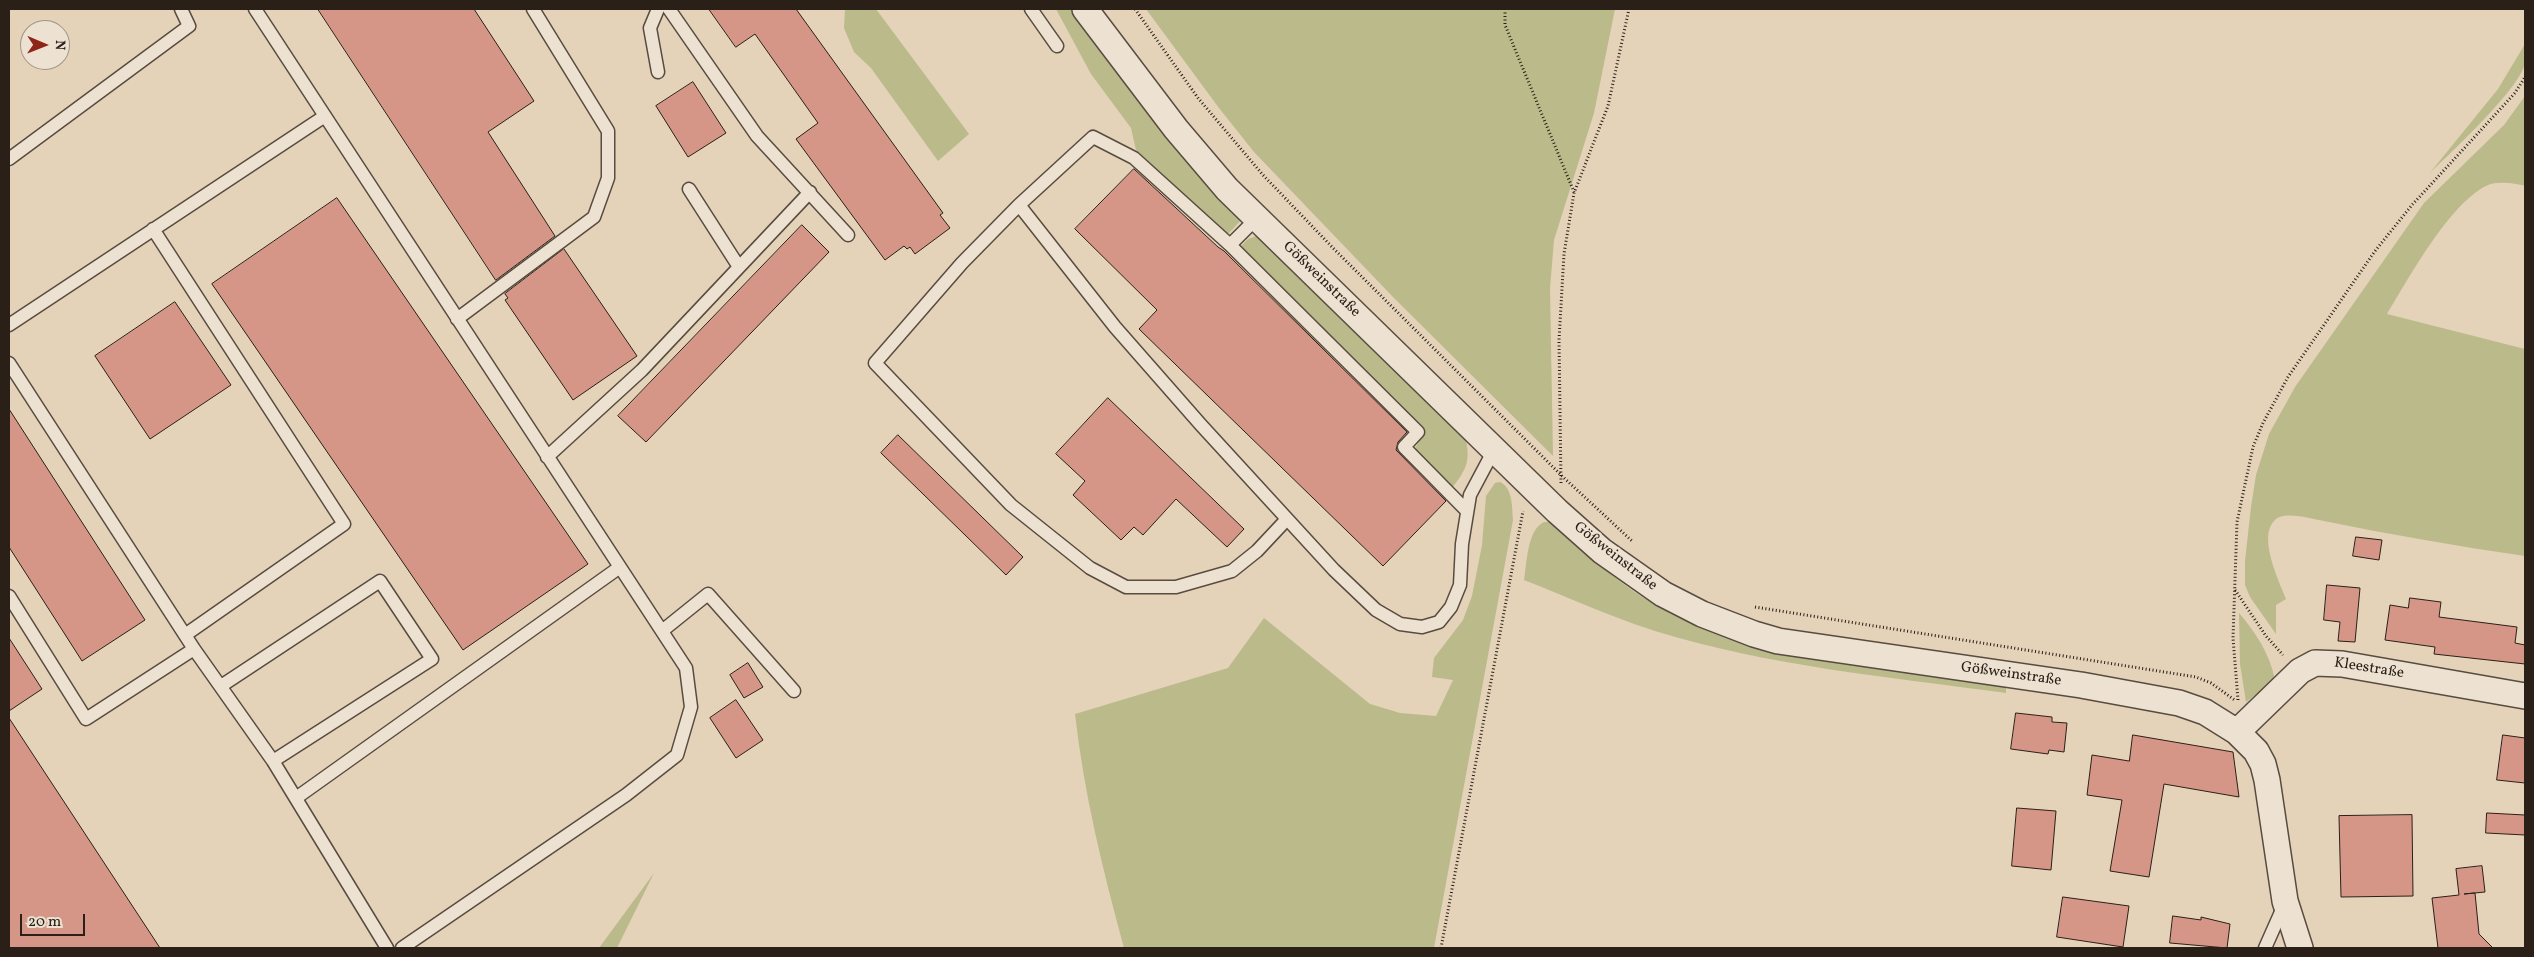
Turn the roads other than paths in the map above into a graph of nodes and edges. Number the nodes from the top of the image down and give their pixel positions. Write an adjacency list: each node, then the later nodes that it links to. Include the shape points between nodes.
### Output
1 (181, 9): 11 (lane, via 189,26)
2 (533, 9): 20 (lane, via 608,132 608,178 594,217)
3 (658, 9): 9 (lane, via 650,28)
4 (669, 9): 13 (lane, via 757,136)
5 (1031, 9): 8 (lane)
6 (1085, 9): 15 (street, Gößweinstraße, via 1199,158)
7 (261, 11): 10 (lane)
8 (1057, 46)
9 (658, 72)
10 (325, 116): 16 (lane); 20 (lane)
11 (9, 159)
12 (689, 189): 19 (lane)
13 (810, 192): 17 (lane); 19 (lane)
14 (1019, 206): 18 (lane, via 1093,137 1134,158); 26 (lane, via 1115,327); 26 (lane, via 962,263 875,363 1011,505 1090,568 1126,587 1176,586 1232,570 1257,552)
15 (1257, 218): 18 (lane); 23 (street, Gößweinstraße)
16 (153, 229): 21 (lane); 30 (lane, via 344,524)
17 (848, 235)
18 (1230, 245): 25 (lane, via 1418,432 1404,447)
19 (739, 267): 24 (lane, via 642,370)
20 (457, 319): 24 (lane)
21 (9, 325)
22 (9, 363): 30 (lane)
23 (1495, 448): 25 (lane, via 1470,495); 35 (street, Gößweinstraße, via 1557,511 1632,574 1702,614 1754,634 2151,697 2205,712)
24 (547, 457): 27 (lane)
25 (1467, 511): 26 (lane, via 1460,585 1451,607 1440,622 1422,627 1400,624 1376,610)
26 (1287, 519)
27 (620, 567): 29 (lane); 37 (lane)
28 (9, 596): 31 (lane, via 86,718)
29 (662, 631): 33 (lane, via 708,594); 41 (lane, via 686,668 691,707 677,755 626,794)
30 (185, 635): 31 (lane)
31 (194, 649): 32 (lane)
32 (220, 686): 36 (lane); 36 (lane, via 380,581 432,659)
33 (794, 691)
34 (2525, 696): 35 (street, Kleestraße, via 2316,663 2300,671)
35 (2237, 732): 38 (street, Gößweinstraße, via 2256,751 2267,780)
36 (274, 761): 37 (lane)
37 (296, 798): 40 (lane)
38 (2285, 901): 39 (street, Gößweinstraße); 42 (lane)
39 (2298, 947)
40 (387, 948)
41 (402, 948)
42 (2265, 948)

